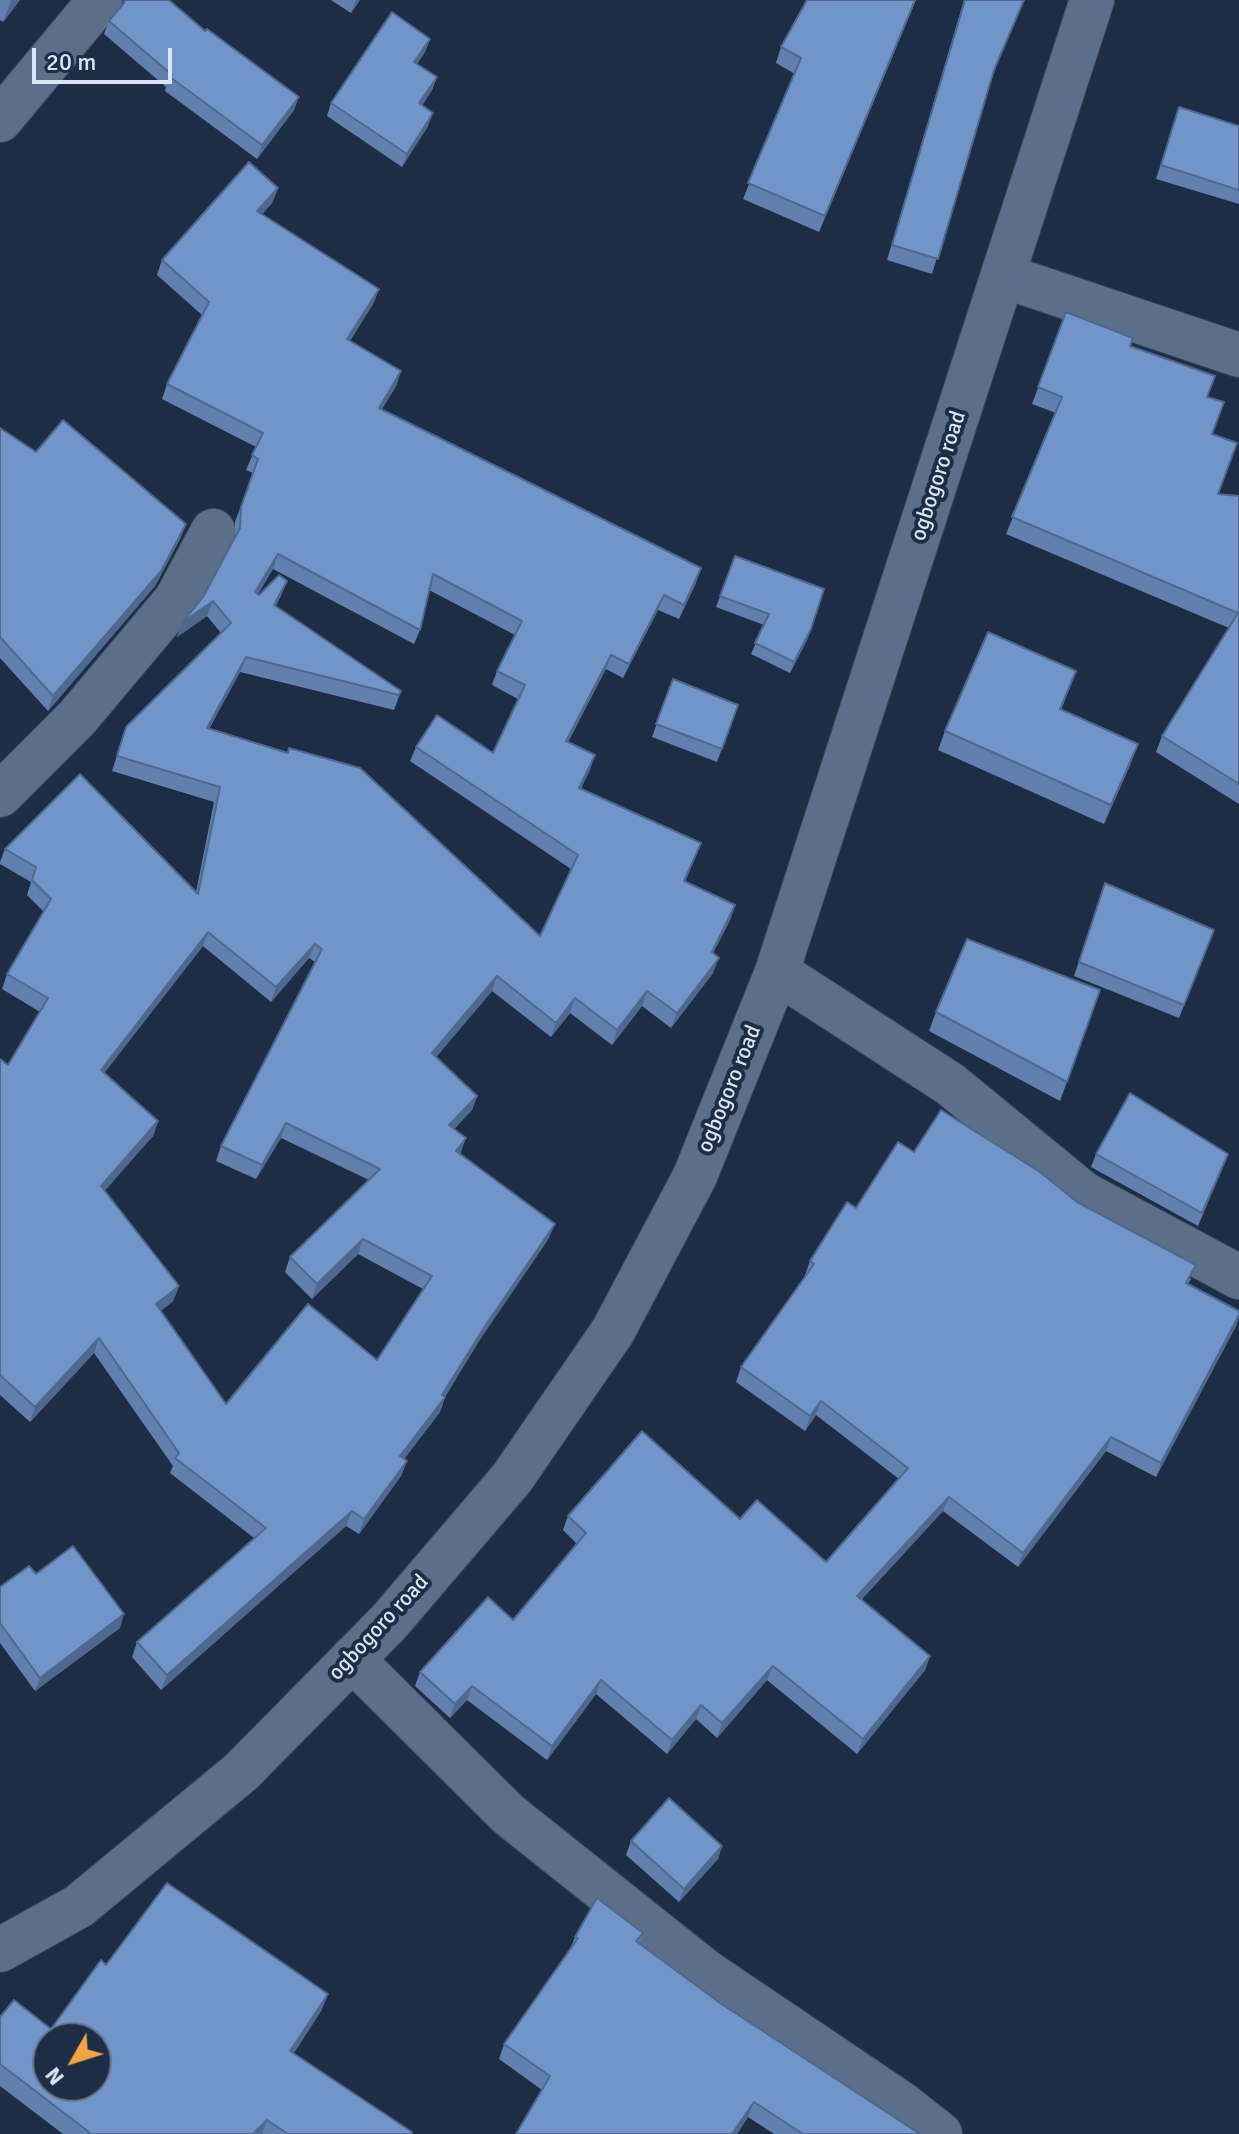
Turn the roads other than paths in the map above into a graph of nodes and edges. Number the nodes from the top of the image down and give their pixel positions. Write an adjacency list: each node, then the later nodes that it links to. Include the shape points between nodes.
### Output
1 (100, 0): 3 (street)
2 (1092, 0): 4 (street, ogbogoro road)
3 (0, 120)
4 (1004, 276): 5 (street); 8 (street, ogbogoro road)
5 (1239, 355)
6 (213, 531): 7 (street, via 176,600 77,718)
7 (0, 795)
8 (777, 972): 9 (street, via 950,1084 1084,1194); 10 (street, ogbogoro road, via 695,1176 613,1331 512,1478)
9 (1239, 1277)
10 (352, 1659): 11 (street, ogbogoro road, via 241,1772 79,1906); 12 (street, via 508,1814 705,1971)
11 (0, 1950)
12 (940, 2134)

